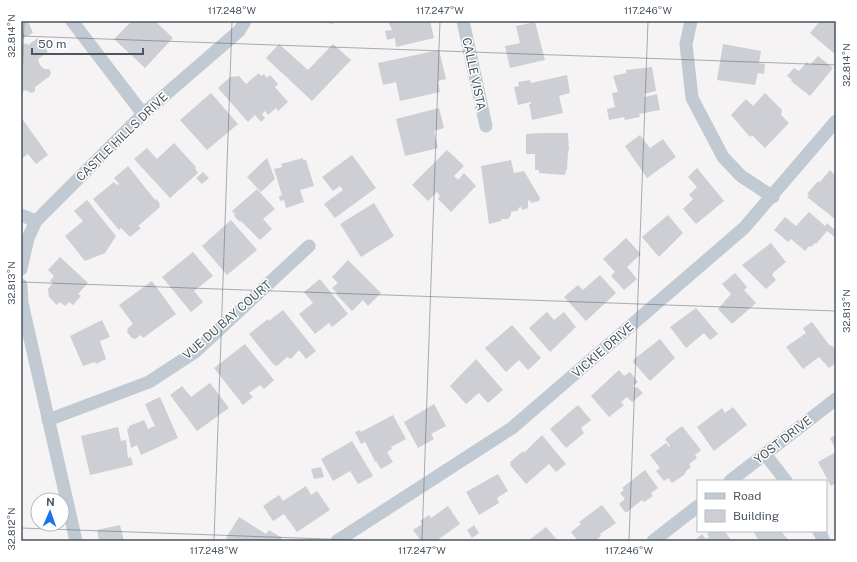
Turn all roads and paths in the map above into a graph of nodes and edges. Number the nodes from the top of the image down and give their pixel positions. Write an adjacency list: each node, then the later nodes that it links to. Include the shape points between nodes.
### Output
1 (72, 21): 5 (street)
2 (245, 21): 5 (street, CASTLE HILLS DRIVE, via 239,31)
3 (463, 21): 7 (street, CALLE VISTA)
4 (690, 21): 8 (street, via 686,44 692,98 723,157 742,176)
5 (143, 114): 10 (street, CASTLE HILLS DRIVE)
6 (836, 121): 8 (street, VICKIE DRIVE)
7 (486, 126)
8 (772, 197): 21 (street, VICKIE DRIVE, via 744,228 512,428)
9 (21, 215): 10 (street)
10 (36, 221): 12 (street, CASTLE HILLS DRIVE, via 28,238)
11 (309, 246): 15 (street, VUE DU BAY COURT, via 188,356 150,382)
12 (21, 269)
13 (21, 285): 15 (street, via 22,303)
14 (836, 399): 16 (street, YOST DRIVE)
15 (48, 420): 20 (street)
16 (765, 454): 17 (street, YOST DRIVE); 18 (street)
17 (731, 480)
18 (785, 480)
19 (697, 507): 22 (street)
20 (76, 541)
21 (337, 541)
22 (653, 541)

